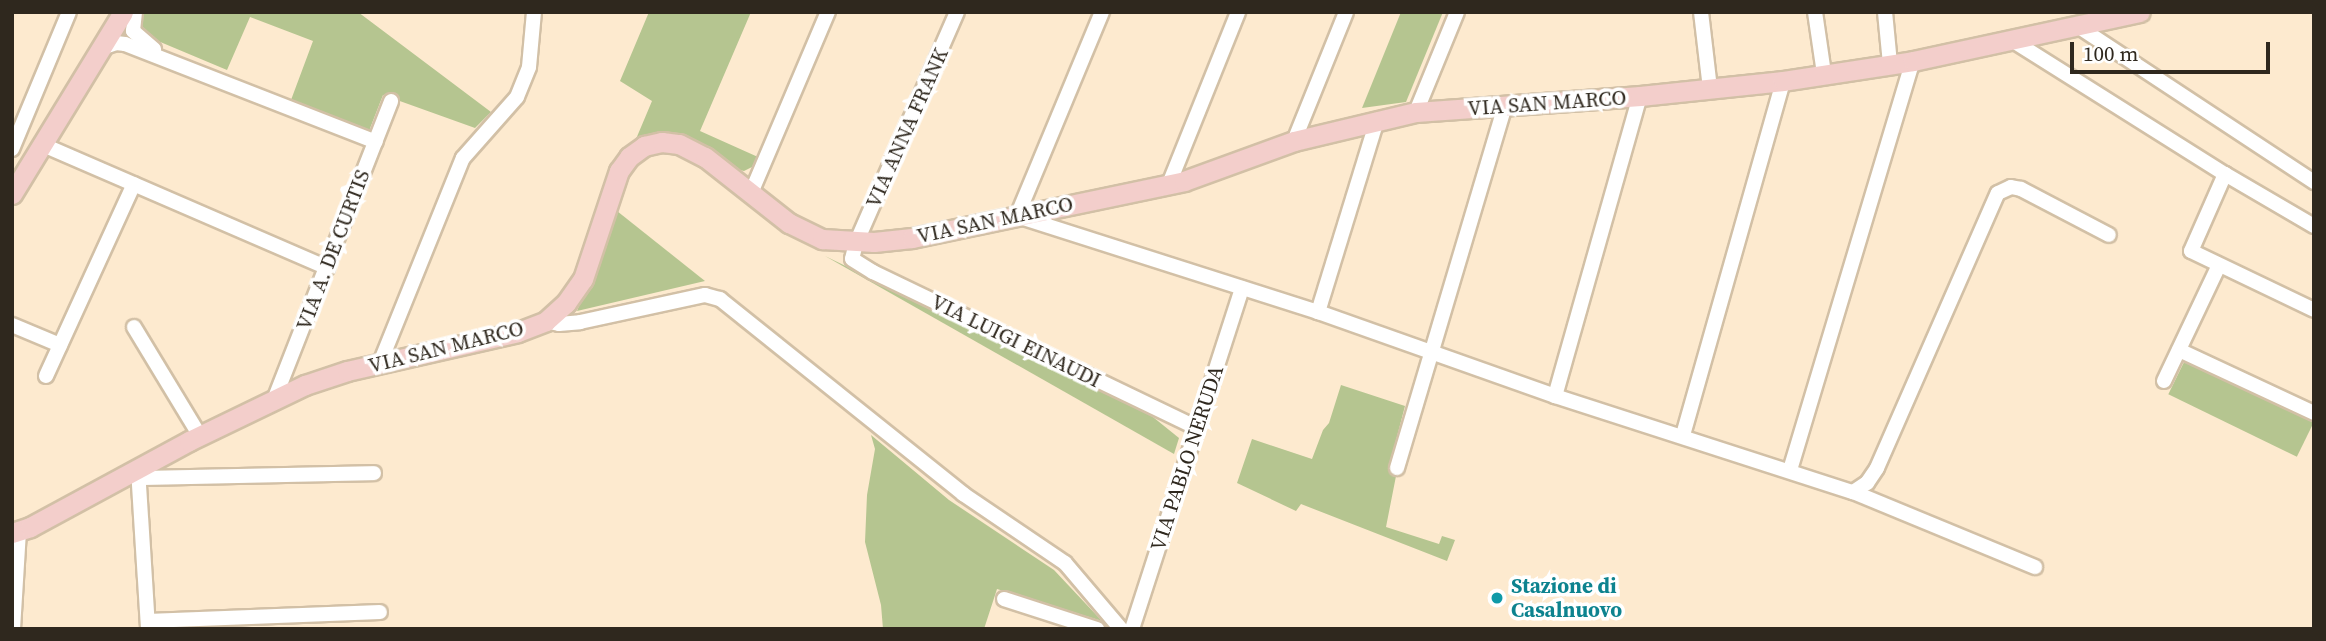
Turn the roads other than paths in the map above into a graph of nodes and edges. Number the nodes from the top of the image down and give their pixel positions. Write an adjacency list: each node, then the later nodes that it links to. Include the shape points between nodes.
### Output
1 (69, 12): 32 (street)
2 (123, 12): 17 (main road)
3 (135, 12): 18 (street, via 132,19 138,38)
4 (534, 12): 54 (street, via 529,67 517,97 463,158)
5 (828, 12): 38 (street)
6 (957, 12): 42 (street, VIA ANNA FRANK)
7 (1102, 12): 39 (street)
8 (1238, 12): 36 (street)
9 (1346, 12): 29 (street)
10 (1457, 12): 27 (street)
11 (1701, 12): 23 (street)
12 (1815, 12): 21 (street)
13 (1885, 12): 20 (street)
14 (2140, 12): 15 (main road, VIA SAN MARCO)
15 (2079, 27): 16 (main road, VIA SAN MARCO); 34 (street)
16 (2015, 42): 19 (main road, VIA SAN MARCO); 33 (street)
17 (99, 49): 18 (street, via 125,44); 31 (main road)
18 (170, 59): 30 (street)
19 (1913, 61): 20 (main road, VIA SAN MARCO); 64 (street)
20 (1890, 64): 21 (main road, VIA SAN MARCO)
21 (1824, 74): 22 (main road, VIA SAN MARCO)
22 (1783, 81): 23 (main road, VIA SAN MARCO); 61 (street)
23 (1710, 89): 24 (main road, VIA SAN MARCO)
24 (1640, 96): 26 (main road, VIA SAN MARCO); 57 (street)
25 (391, 101): 30 (street, VIA A. DE CURTIS)
26 (1505, 105): 27 (main road, VIA SAN MARCO); 52 (street)
27 (1416, 112): 28 (main road, VIA SAN MARCO)
28 (1377, 120): 29 (main road, VIA SAN MARCO); 47 (street)
29 (1294, 141): 36 (main road, VIA SAN MARCO)
30 (376, 142): 44 (street, VIA A. DE CURTIS)
31 (41, 144): 35 (street); 37 (main road)
32 (12, 149)
33 (2225, 174): 40 (street); 43 (street, via 2190,251)
34 (2314, 182)
35 (134, 184): 44 (street); 51 (street)
36 (1169, 184): 39 (main road, VIA SAN MARCO)
37 (12, 193)
38 (751, 193): 42 (main road, VIA SAN MARCO, via 789,223 822,239); 48 (main road, VIA SAN MARCO, via 692,149 662,142 644,146 619,171 583,279)
39 (1017, 216): 42 (main road, VIA SAN MARCO, via 912,238); 45 (street)
40 (2314, 226)
41 (2109, 235): 67 (street, via 2021,189 2011,187 1998,193 1877,468 1867,483)
42 (856, 243): 60 (street, VIA LUIGI EINAUDI, via 852,259 873,272)
43 (2219, 265): 46 (street); 53 (street)
44 (327, 268): 58 (street, VIA A. DE CURTIS)
45 (1242, 288): 47 (street); 60 (street, VIA PABLO NERUDA)
46 (2314, 310)
47 (1318, 312): 52 (street)
48 (546, 321): 54 (main road, VIA SAN MARCO, via 519,332); 76 (street, via 580,322 705,295 720,299 963,494 1065,563)
49 (12, 325): 51 (street)
50 (134, 327): 62 (street)
51 (60, 345): 55 (street)
52 (1431, 350): 57 (street); 63 (street)
53 (2179, 350): 56 (street); 59 (street)
54 (380, 363): 58 (main road, VIA SAN MARCO, via 305,385)
55 (46, 376)
56 (2164, 381)
57 (1555, 396): 61 (street)
58 (274, 400): 62 (main road, VIA SAN MARCO)
59 (2314, 413)
60 (1197, 428): 77 (street, VIA PABLO NERUDA)
61 (1683, 435): 64 (street)
62 (200, 436): 65 (main road, VIA SAN MARCO)
63 (1397, 468)
64 (1790, 470): 67 (street)
65 (138, 473): 66 (street); 68 (main road, VIA SAN MARCO); 73 (street)
66 (374, 473)
67 (1853, 492): 69 (street)
68 (16, 532): 74 (street)
69 (2035, 567)
70 (1004, 598): 75 (street)
71 (380, 612): 72 (street)
72 (311, 621): 73 (street)
73 (148, 625)
74 (13, 629)
75 (1097, 629)
76 (1121, 629)
77 (1132, 629)

